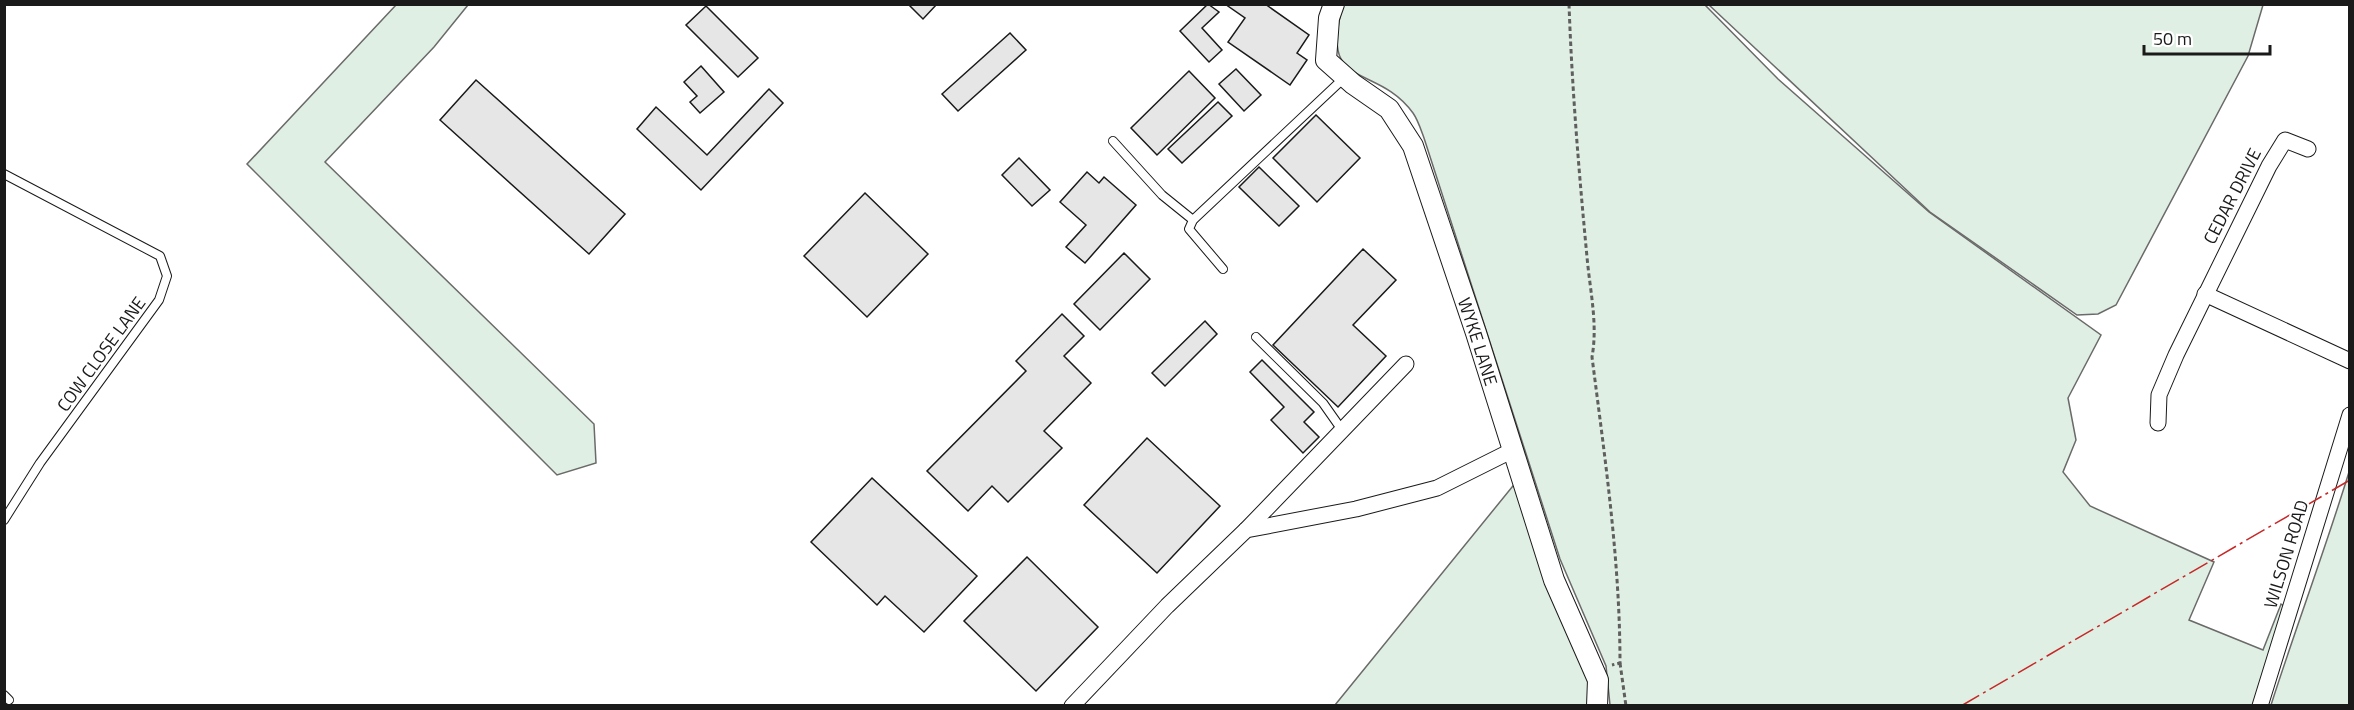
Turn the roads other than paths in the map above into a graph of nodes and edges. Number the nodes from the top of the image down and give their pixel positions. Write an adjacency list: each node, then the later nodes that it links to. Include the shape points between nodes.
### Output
1 (1334, 4): 2 (street, WYKE LANE, via 1326,60)
2 (1345, 77): 6 (lane); 15 (street, WYKE LANE, via 1389,109 1413,146)
3 (1113, 141): 6 (lane, via 1162,195)
4 (2308, 149): 8 (street, CEDAR DRIVE, via 2284,140)
5 (4, 174): 16 (lane, COW CLOSE LANE, via 160,256 167,276 159,300 40,463)
6 (1193, 220): 7 (lane, via 1188,228)
7 (1223, 269)
8 (2205, 294): 10 (street); 13 (street, CEDAR DRIVE, via 2159,395)
9 (1257, 337): 14 (lane, via 1323,403)
10 (2349, 362)
11 (1406, 364): 14 (street)
12 (2349, 415): 20 (street, WILSON ROAD)
13 (2158, 423)
14 (1342, 430): 17 (street)
15 (1513, 450): 17 (street, via 1437,488 1356,509); 19 (street, WYKE LANE, via 1554,580 1598,680)
16 (4, 520)
17 (1246, 530): 18 (street)
18 (1072, 705)
19 (1598, 705)
20 (2260, 705)

